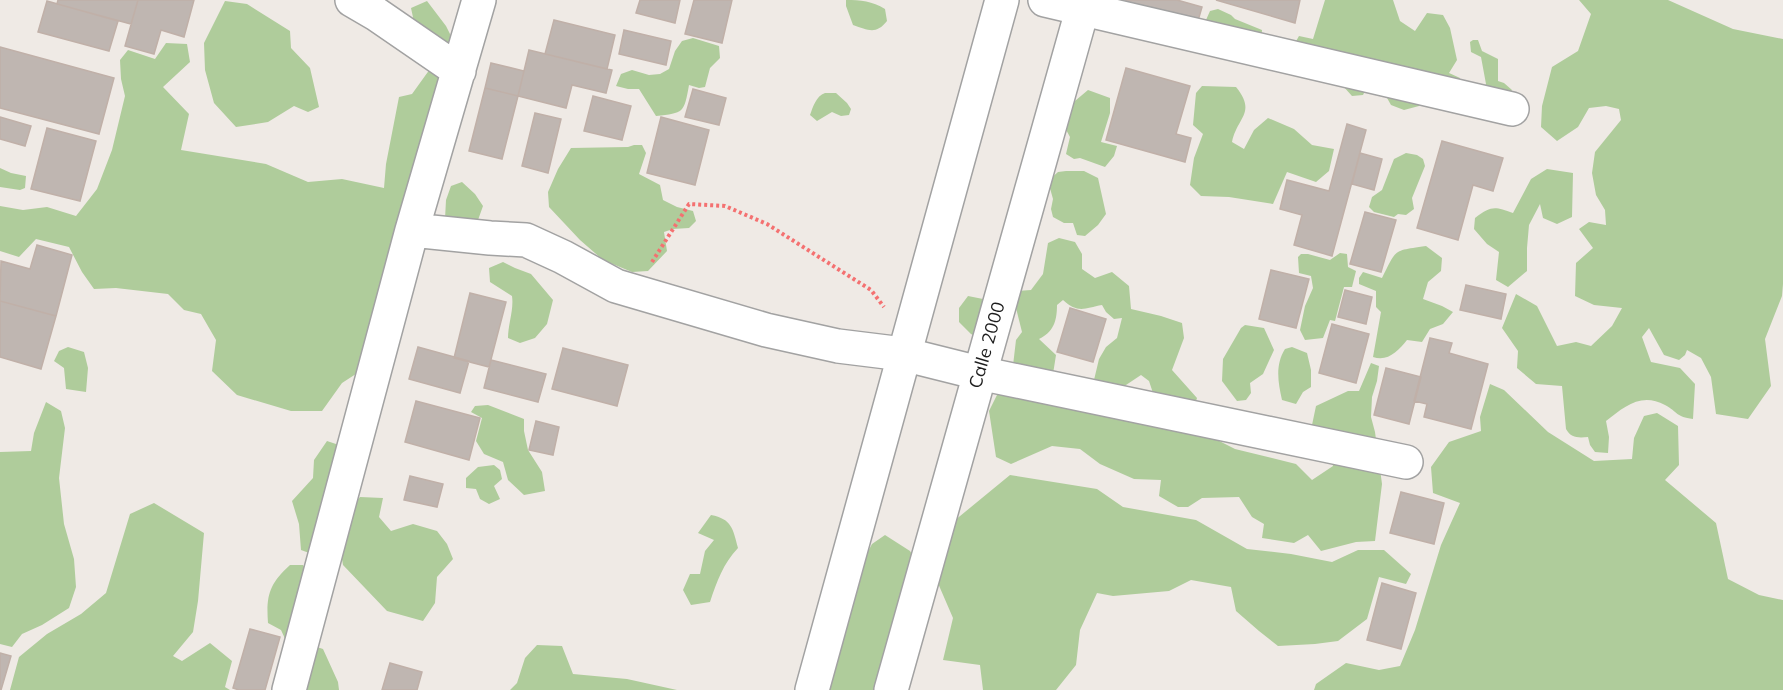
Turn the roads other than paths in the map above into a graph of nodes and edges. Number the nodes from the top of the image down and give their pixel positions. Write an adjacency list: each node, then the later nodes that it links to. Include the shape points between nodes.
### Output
1 (352, 0): 6 (street)
2 (479, 0): 6 (street)
3 (1002, 0): 9 (street)
4 (1046, 0): 5 (street)
5 (1083, 4): 7 (street); 10 (street, Calle 2000)
6 (459, 71): 8 (street)
7 (1512, 108)
8 (412, 230): 9 (street, via 526,240 616,286 766,330 838,346); 12 (street)
9 (906, 346): 10 (street); 13 (street)
10 (979, 373): 11 (street); 14 (street, Calle 2000)
11 (1406, 462)
12 (290, 690)
13 (812, 690)
14 (891, 690)

